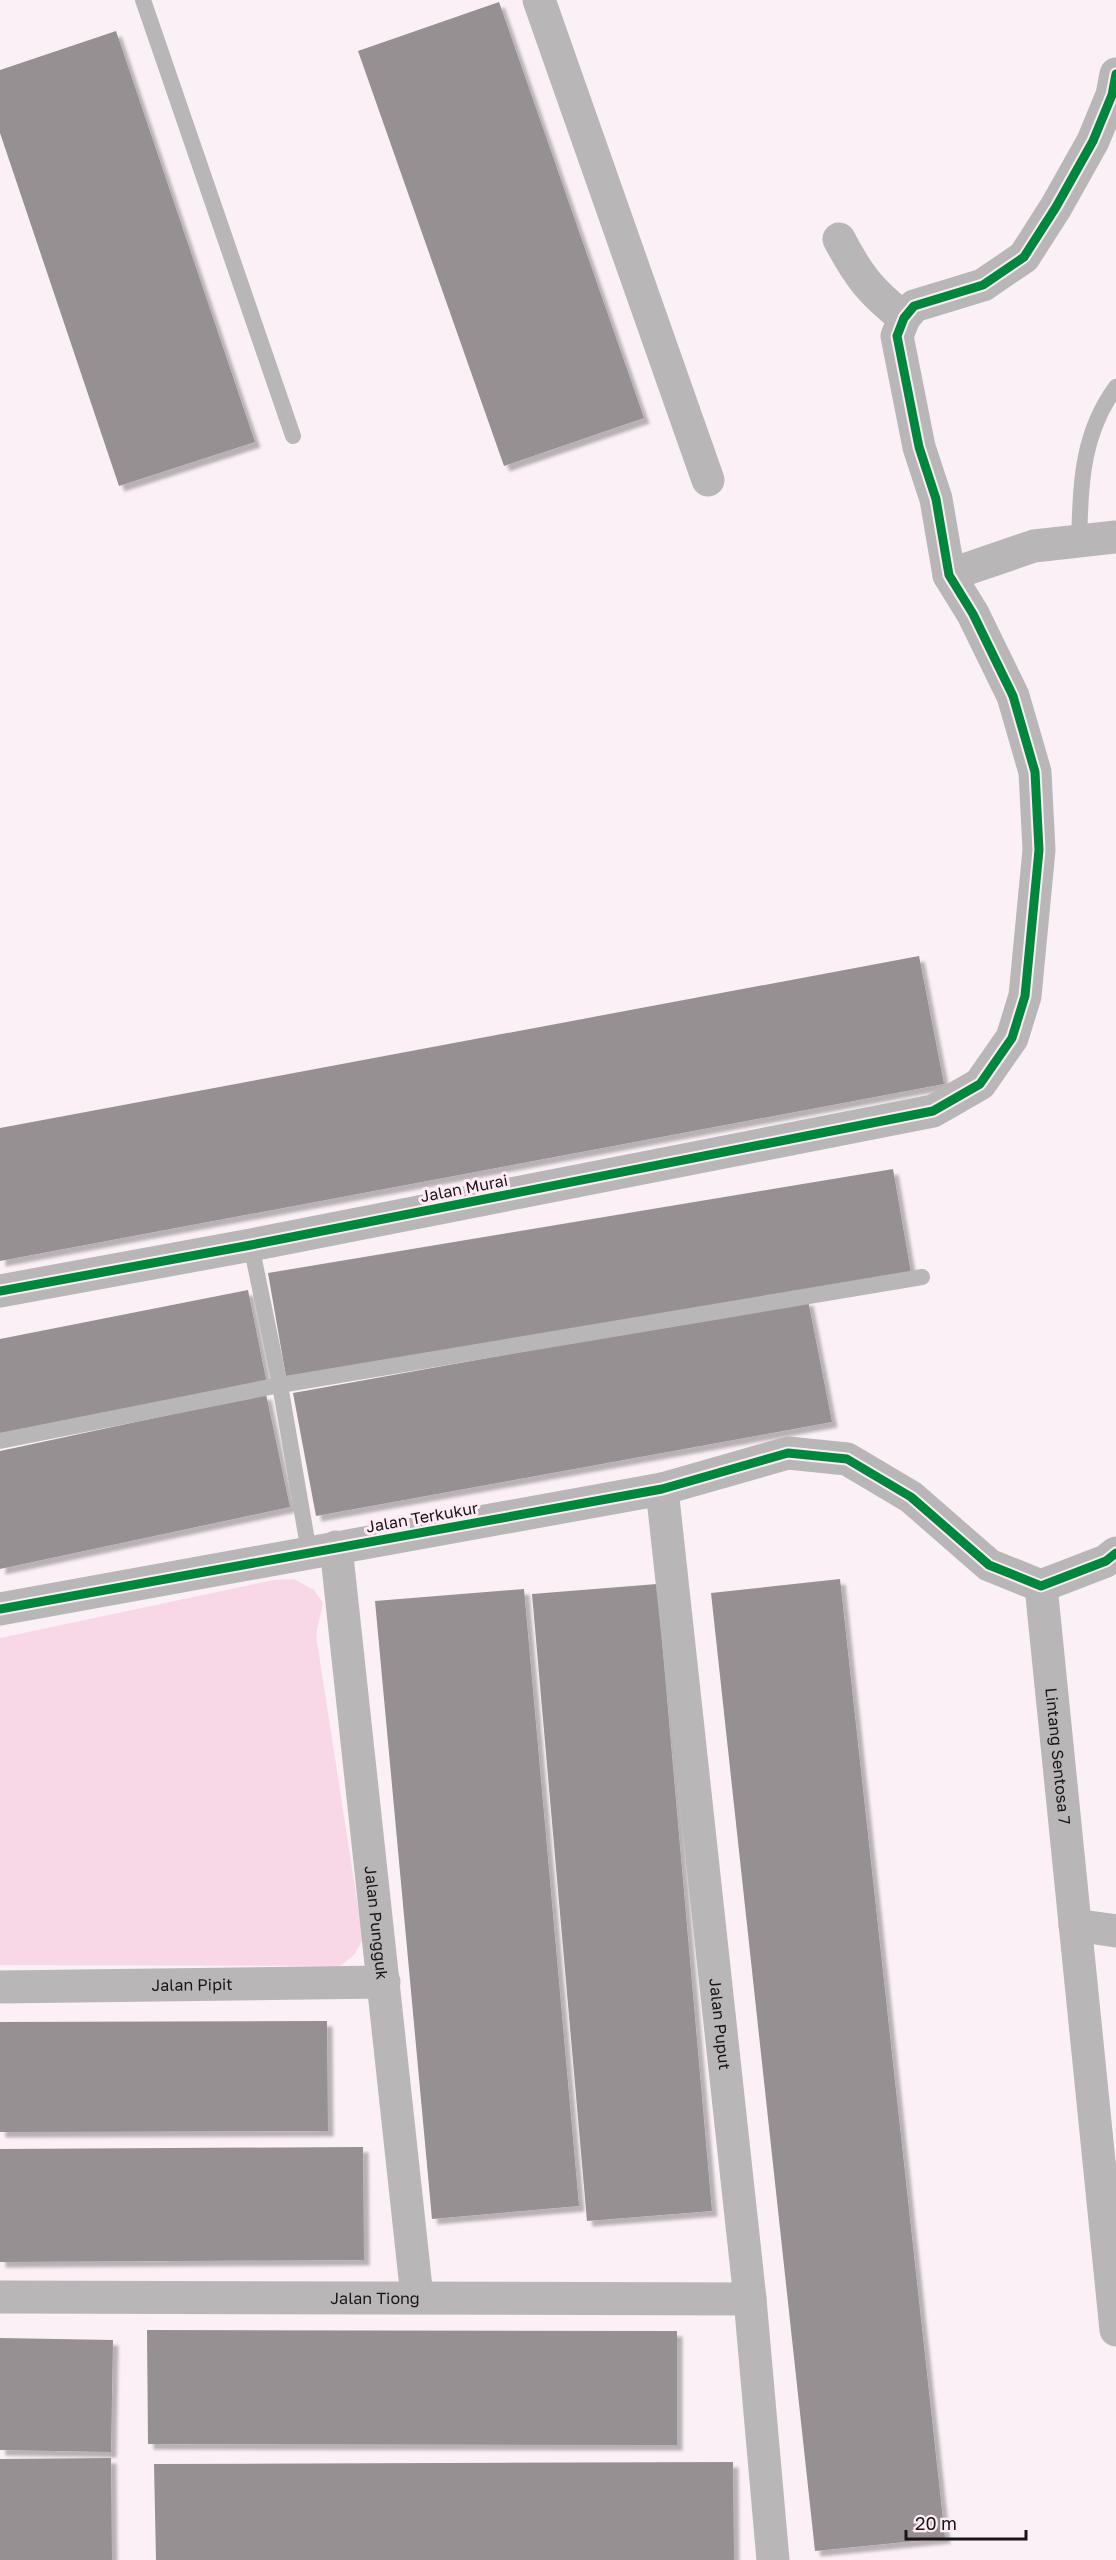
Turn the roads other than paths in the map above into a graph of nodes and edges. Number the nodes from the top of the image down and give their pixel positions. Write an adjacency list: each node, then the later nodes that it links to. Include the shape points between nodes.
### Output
1 (143, 0): 7 (lane)
2 (538, 0): 8 (street)
3 (1116, 74): 5 (street, via 1094,141 1024,257 982,285 914,306)
4 (839, 239): 5 (street, via 874,294)
5 (904, 318): 11 (street, via 897,336 919,447 936,500)
6 (1116, 387): 10 (lane, via 1094,425 1082,469)
7 (293, 436)
8 (708, 480)
9 (1116, 537): 10 (street)
10 (1079, 541): 11 (street, via 1034,546)
11 (949, 575): 12 (street, Jalan Murai, via 973,614 1012,696 1035,772 1039,850 1025,996 1012,1038 980,1084 933,1111)
12 (251, 1245): 14 (street, Jalan Murai); 15 (lane)
13 (922, 1277): 15 (lane)
14 (0, 1291)
15 (280, 1385): 16 (lane); 18 (lane)
16 (0, 1441)
17 (662, 1489): 18 (street, Jalan Terkukur); 20 (street, Jalan Terkukur, via 788,1453 847,1459 911,1497 989,1565); 29 (street, Jalan Puput)
18 (323, 1550): 21 (street, Jalan Terkukur); 24 (street, Jalan Pungguk)
19 (1116, 1553): 20 (street, via 1106,1561)
20 (1041, 1586): 22 (street, Lintang Sentosa 7)
21 (0, 1609)
22 (1076, 1925): 23 (street); 26 (street, Lintang Sentosa 7)
23 (1116, 1931)
24 (384, 1982): 25 (street, Jalan Pipit); 28 (street, Jalan Pungguk)
25 (0, 1987)
26 (1114, 2286): 30 (street, Lintang Sentosa 7)
27 (0, 2297): 28 (street, Jalan Tiong)
28 (417, 2297): 29 (street, Jalan Tiong)
29 (750, 2299): 31 (street, Jalan Puput)
30 (1116, 2330)
31 (773, 2560)

